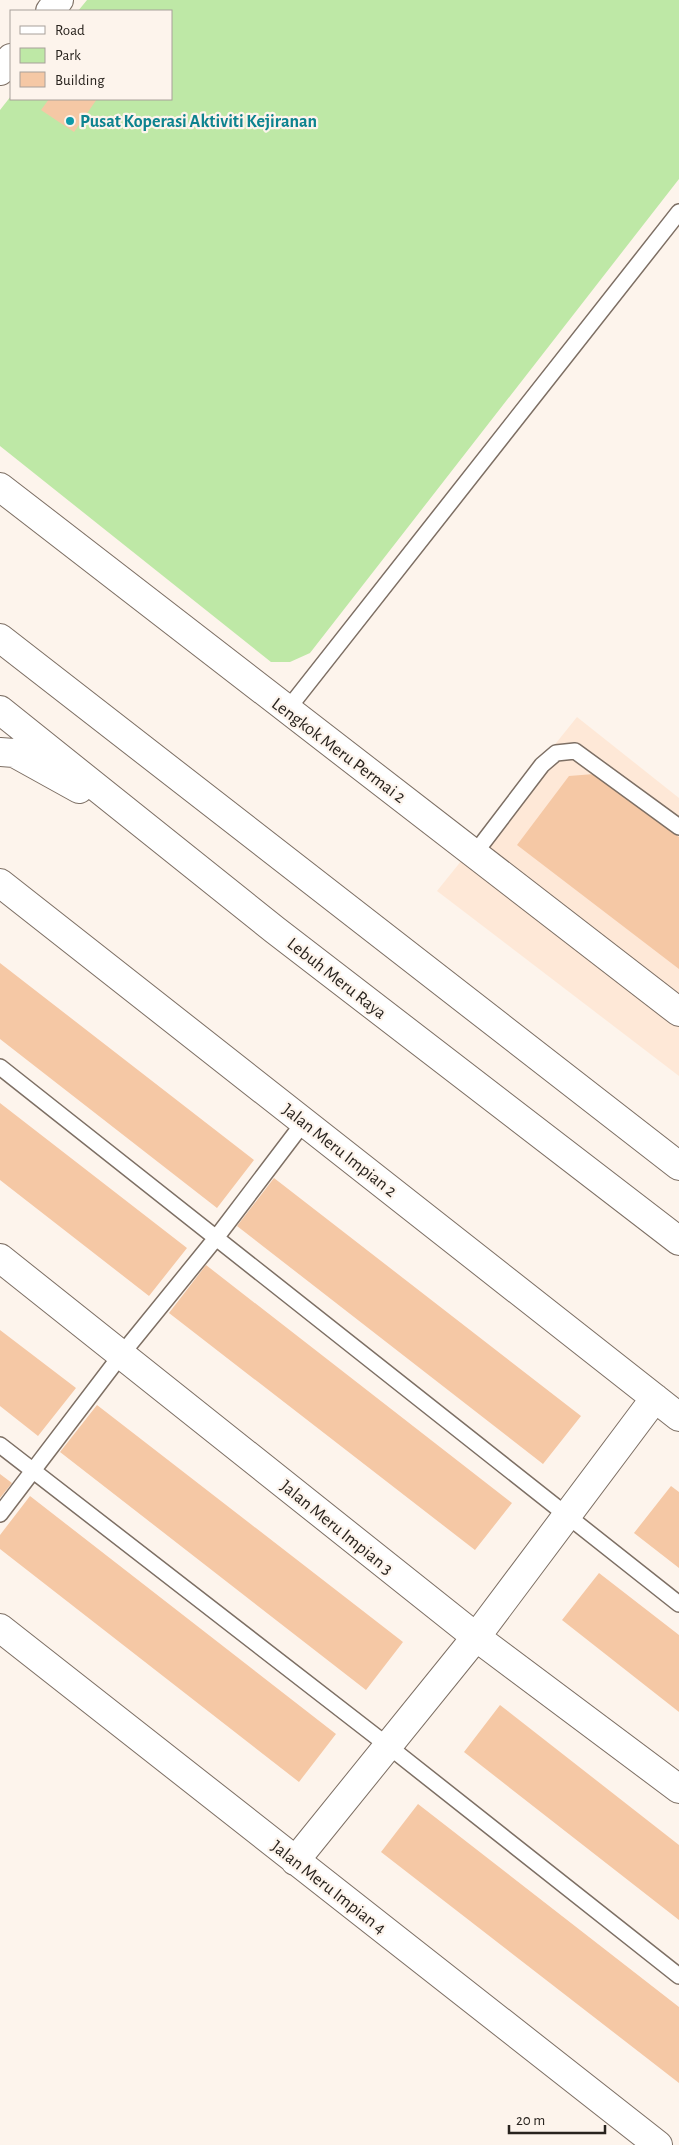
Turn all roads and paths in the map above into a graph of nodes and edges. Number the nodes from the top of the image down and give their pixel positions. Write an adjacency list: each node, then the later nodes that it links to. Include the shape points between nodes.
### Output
1 (59, 0): 2 (street)
2 (51, 10)
3 (10, 59): 4 (street)
4 (0, 71)
5 (679, 212): 10 (lane)
6 (0, 487): 10 (street, Lengkok Meru Permai 2)
7 (0, 638): 11 (street)
8 (0, 659): 11 (street)
9 (0, 710): 14 (street, Lebuh Meru Raya)
10 (287, 710): 15 (street, Lengkok Meru Permai 2)
11 (103, 717): 20 (street)
12 (0, 752): 14 (street, via 14,753)
13 (679, 827): 15 (lane, via 575,751 556,753 542,765)
14 (154, 832): 22 (street, Lebuh Meru Raya, via 275,930)
15 (475, 853): 17 (street, Lengkok Meru Permai 2)
16 (0, 883): 19 (street, Jalan Meru Impian 2)
17 (679, 1012)
18 (0, 1066): 21 (lane)
19 (304, 1122): 21 (lane); 25 (street, Jalan Meru Impian 2)
20 (679, 1166)
21 (216, 1238): 24 (lane); 30 (lane)
22 (679, 1241)
23 (0, 1258): 24 (street, Jalan Meru Impian 3)
24 (121, 1355): 28 (lane); 33 (street, Jalan Meru Impian 3)
25 (655, 1398): 26 (street, Jalan Meru Impian 2); 30 (street)
26 (679, 1417)
27 (0, 1445): 28 (lane)
28 (34, 1471): 29 (lane); 34 (lane)
29 (0, 1514)
30 (565, 1516): 31 (lane); 33 (street)
31 (679, 1604)
32 (0, 1628): 36 (street, Jalan Meru Impian 4)
33 (476, 1638): 34 (street); 35 (street, Jalan Meru Impian 3)
34 (387, 1745): 36 (street); 37 (lane)
35 (679, 1789)
36 (295, 1861): 38 (street, Jalan Meru Impian 4)
37 (679, 1976)
38 (658, 2145)

